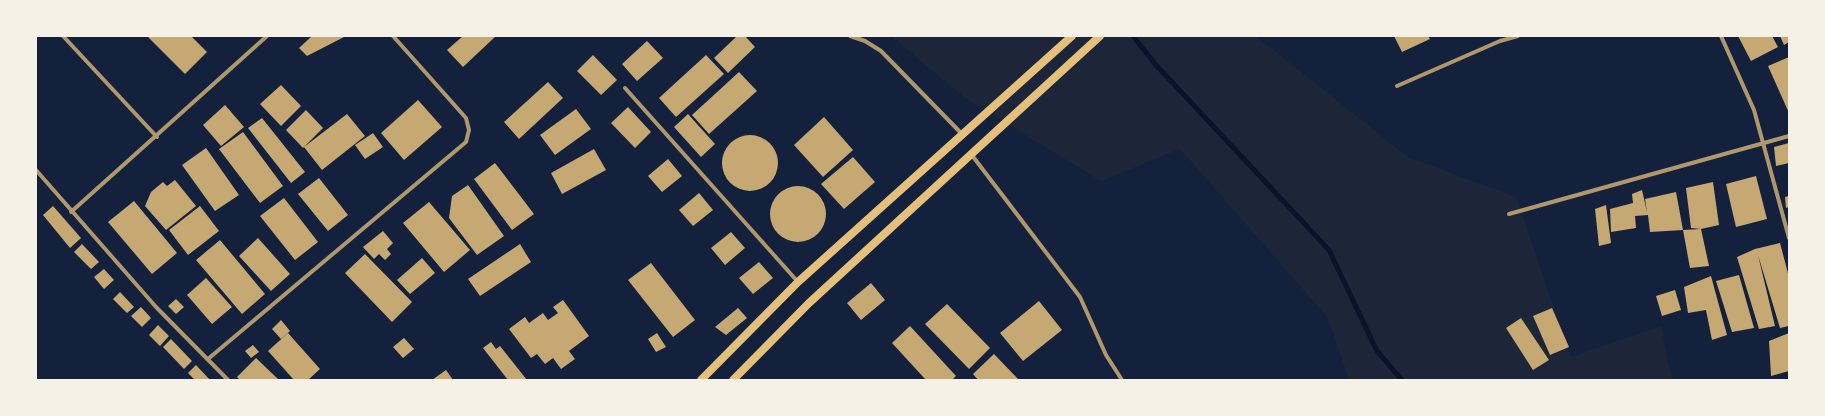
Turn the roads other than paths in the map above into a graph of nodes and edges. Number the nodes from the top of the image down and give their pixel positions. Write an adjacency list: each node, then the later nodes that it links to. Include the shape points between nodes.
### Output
1 (63, 36): 13 (street)
2 (267, 36): 13 (street)
3 (393, 36): 21 (street, via 466,118 469,130 466,142)
4 (850, 36): 11 (street, via 865,41 881,51)
5 (1072, 36): 11 (main road)
6 (1518, 36): 9 (street, via 1500,41)
7 (1721, 36): 14 (street, via 1754,110)
8 (1099, 37): 15 (main road)
9 (1397, 86)
10 (626, 88): 20 (street)
11 (962, 135): 20 (main road)
12 (1789, 136): 14 (street)
13 (157, 137): 17 (street)
14 (1762, 144): 18 (street); 19 (street)
15 (971, 154): 24 (main road, via 809,303); 25 (street, via 1080,297 1106,355)
16 (36, 170): 17 (street)
17 (71, 212): 21 (street, via 156,307)
18 (1509, 214)
19 (1789, 238)
20 (798, 282): 23 (main road)
21 (208, 359): 22 (street)
22 (228, 380)
23 (701, 380)
24 (733, 380)
25 (1122, 380)

